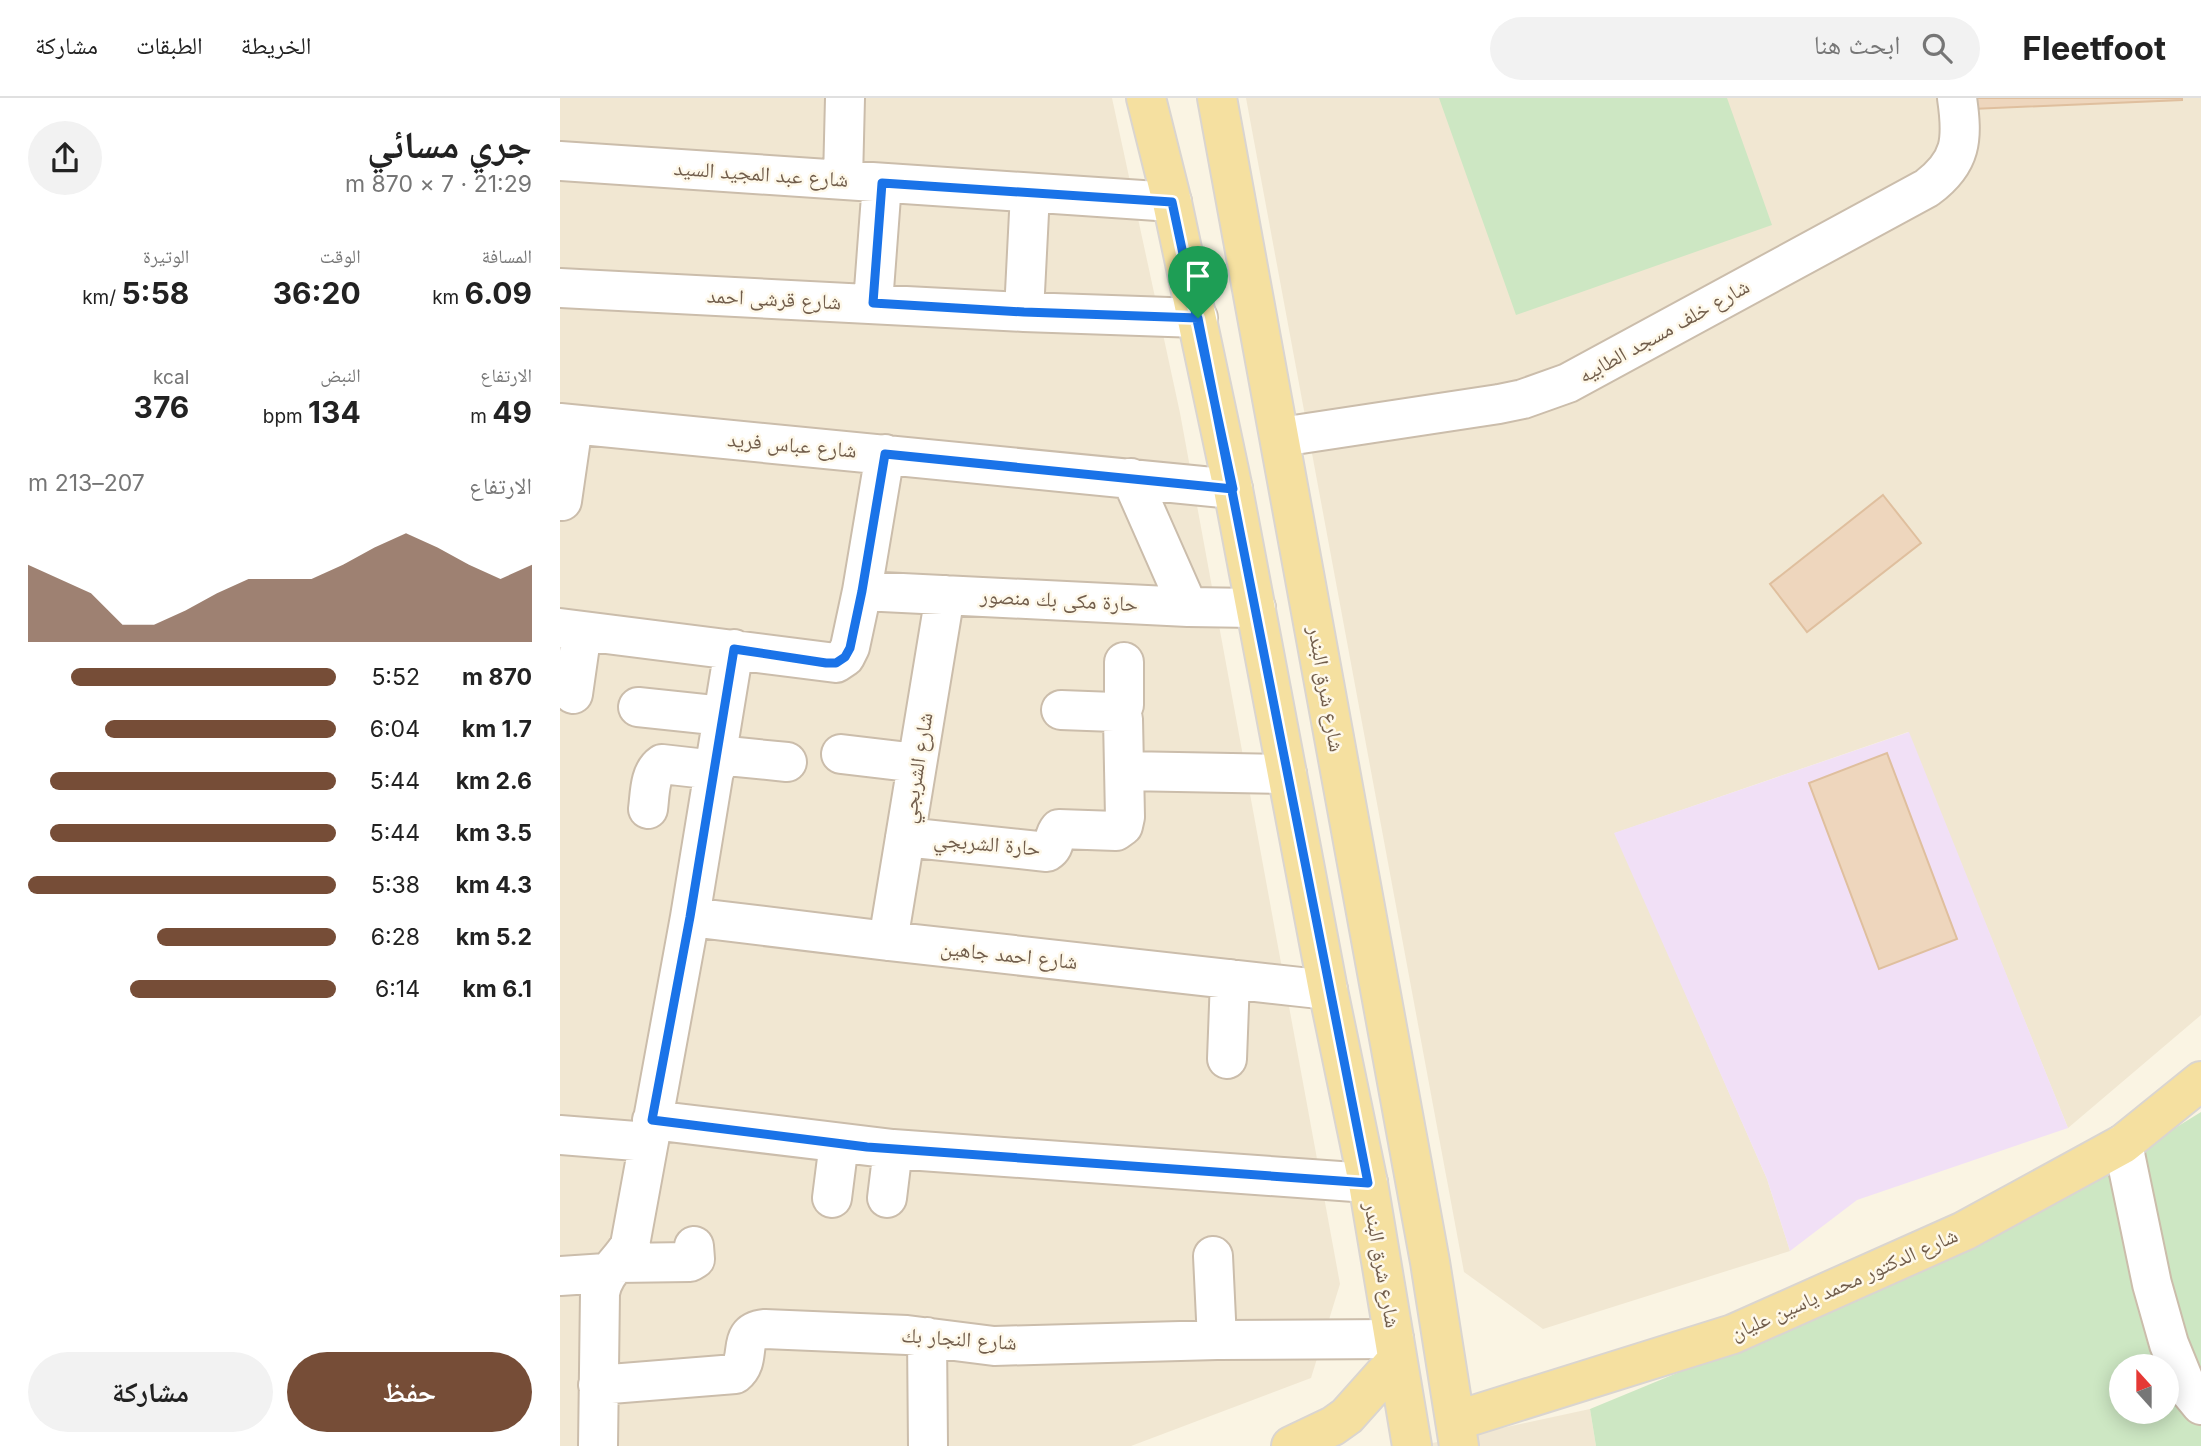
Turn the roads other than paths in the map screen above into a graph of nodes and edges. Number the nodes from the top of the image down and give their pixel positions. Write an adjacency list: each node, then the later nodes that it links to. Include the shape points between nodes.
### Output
1 (845, 98): 6 (street)
2 (1146, 98): 9 (main road, شارع شرق البندر)
3 (1217, 98): 15 (main road, شارع شرق البندر)
4 (1957, 98): 15 (street, شارع خلف مسجد الطابيه, via 1961,140 1955,159 1927,188 1569,383 1522,399)
5 (560, 161): 6 (street, شارع عبد المجيد السيد)
6 (843, 180): 7 (street, شارع عبد المجيد السيد)
7 (882, 183): 8 (street, شارع عبد المجيد السيد); 11 (street)
8 (1030, 193): 9 (street, شارع عبد المجيد السيد); 12 (street)
9 (1172, 202): 13 (main road, شارع شرق البندر)
10 (560, 288): 11 (street, شارع قرشى احمد)
11 (873, 303): 12 (street, شارع قرشى احمد)
12 (1024, 312): 13 (street, شارع قرشى احمد)
13 (1198, 318): 18 (main road, شارع شرق البندر)
14 (567, 424): 16 (street, شارع عباس فريد); 19 (street)
15 (1281, 437): 63 (main road, شارع شرق البندر)
16 (885, 454): 17 (street, شارع عباس فريد); 20 (street)
17 (1131, 478): 18 (street, شارع عباس فريد); 22 (street)
18 (1233, 489): 23 (main road, شارع شرق البندر)
19 (562, 500)
20 (862, 591): 21 (street, حارة مكى بك منصور); 25 (street, via 850,648 836,663)
21 (945, 595): 22 (street, حارة مكى بك منصور); 35 (street, شارع الشربجي)
22 (1188, 607): 23 (street, حارة مكى بك منصور)
23 (1256, 608): 37 (main road, شارع شرق البندر)
24 (571, 629): 25 (street); 27 (street)
25 (734, 649): 31 (street)
26 (1124, 662): 30 (street, حارة الشربجي, via 1124,705)
27 (573, 694)
28 (638, 707): 31 (street)
29 (1061, 709): 30 (street)
30 (1119, 714): 36 (street, حارة الشربجي, via 1125,724)
31 (723, 716): 33 (street)
32 (841, 754): 35 (street)
33 (716, 762): 34 (street); 38 (street, via 656,768); 40 (street)
34 (787, 762)
35 (917, 763): 39 (street, شارع الشربجي)
36 (1124, 771): 37 (street); 39 (street, حارة الشربجي, via 1123,825 1116,831 1059,829 1047,852)
37 (1287, 774): 43 (main road, شارع شرق البندر)
38 (648, 809)
39 (905, 837): 41 (street, شارع الشربجي)
40 (690, 917): 41 (street, شارع احمد جاهين); 46 (street)
41 (888, 941): 42 (street, شارع احمد جاهين)
42 (1230, 979): 43 (street, شارع احمد جاهين); 44 (street)
43 (1328, 990): 51 (main road, شارع شرق البندر)
44 (1227, 1059)
45 (2201, 1081): 49 (main road, شارع الدكتور محمد ياسين عليان)
46 (650, 1131): 47 (street); 48 (street); 56 (street, via 629,1245)
47 (560, 1135)
48 (839, 1143): 50 (street); 52 (street)
49 (2123, 1144): 62 (street, via 2169,1344 2187,1388); 63 (main road, شارع الدكتور محمد ياسين عليان, via 1964,1231 1745,1329)
50 (893, 1149): 51 (street); 53 (street)
51 (1368, 1183): 60 (main road, شارع شرق البندر)
52 (832, 1198)
53 (887, 1198)
54 (694, 1246): 56 (street, via 695,1259 690,1262)
55 (1213, 1256): 59 (street)
56 (611, 1268): 57 (street); 61 (street, via 600,1293)
57 (560, 1276)
58 (927, 1337): 59 (street, شارع النجار بك, via 994,1346); 61 (street, شارع النجار بك, via 757,1329 746,1339 744,1361 735,1374); 65 (street)
59 (1217, 1340): 60 (street, شارع النجار بك)
60 (1396, 1350): 66 (main road, via 1348,1416); 67 (main road, شارع شرق البندر)
61 (598, 1385): 64 (street)
62 (2201, 1405)
63 (1457, 1434)
64 (598, 1446)
65 (928, 1446)
66 (1291, 1446)
67 (1412, 1446)

